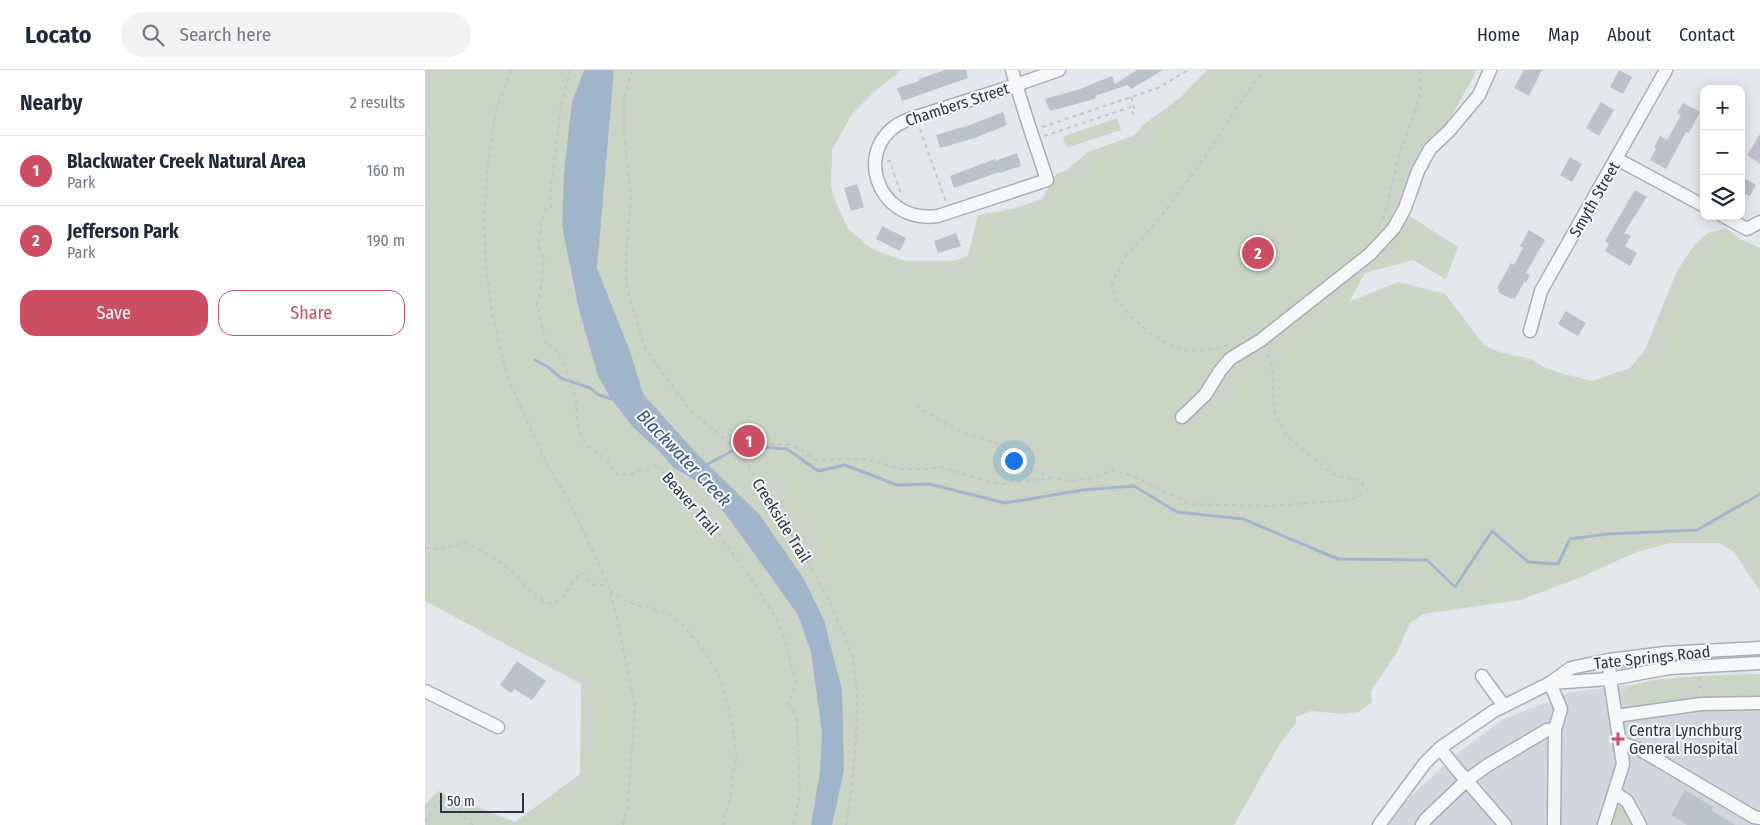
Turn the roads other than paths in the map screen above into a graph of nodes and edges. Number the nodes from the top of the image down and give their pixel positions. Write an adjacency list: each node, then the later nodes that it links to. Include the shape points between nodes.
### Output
1 (1012, 70): 5 (street)
2 (1059, 70): 5 (street, Chambers Street)
3 (1491, 70): 11 (street, via 1479,96 1430,149 1394,228 1370,254 1261,340 1230,359 1205,395)
4 (1666, 70): 6 (street, Smyth Street)
5 (1017, 84): 5 (street, Chambers Street, via 1047,180 938,216 911,215 894,206 878,183 875,166 878,149 886,134 899,123)
6 (1617, 159): 7 (street); 10 (street, Smyth Street, via 1541,291)
7 (1700, 204)
8 (1730, 220): 9 (street, via 1747,229)
9 (1760, 222)
10 (1530, 331)
11 (1182, 417)
12 (1760, 648): 13 (street, Tate Springs Road, via 1665,653)
13 (1609, 660): 16 (street); 17 (street, Tate Springs Road, via 1571,668)
14 (1760, 664): 16 (street, Tate Springs Road, via 1669,668)
15 (1483, 676): 20 (street)
16 (1610, 679): 17 (street, Tate Springs Road); 21 (street)
17 (1550, 683): 20 (street, Tate Springs Road); 23 (street, via 1561,709)
18 (425, 691): 22 (street)
19 (1760, 703): 21 (street, via 1701,704)
20 (1504, 706): 25 (street, Tate Springs Road)
21 (1617, 716): 24 (street)
22 (498, 727)
23 (1555, 729): 26 (street, via 1547,730); 32 (street)
24 (1621, 742): 27 (street, via 1623,764); 28 (street, via 1641,750)
25 (1440, 748): 26 (street); 30 (street, Tate Springs Road)
26 (1467, 780): 29 (street); 31 (street)
27 (1615, 793): 33 (street); 34 (street, via 1627,801)
28 (1760, 818)
29 (1427, 823)
30 (1379, 825)
31 (1505, 825)
32 (1554, 825)
33 (1604, 825)
34 (1641, 825)

